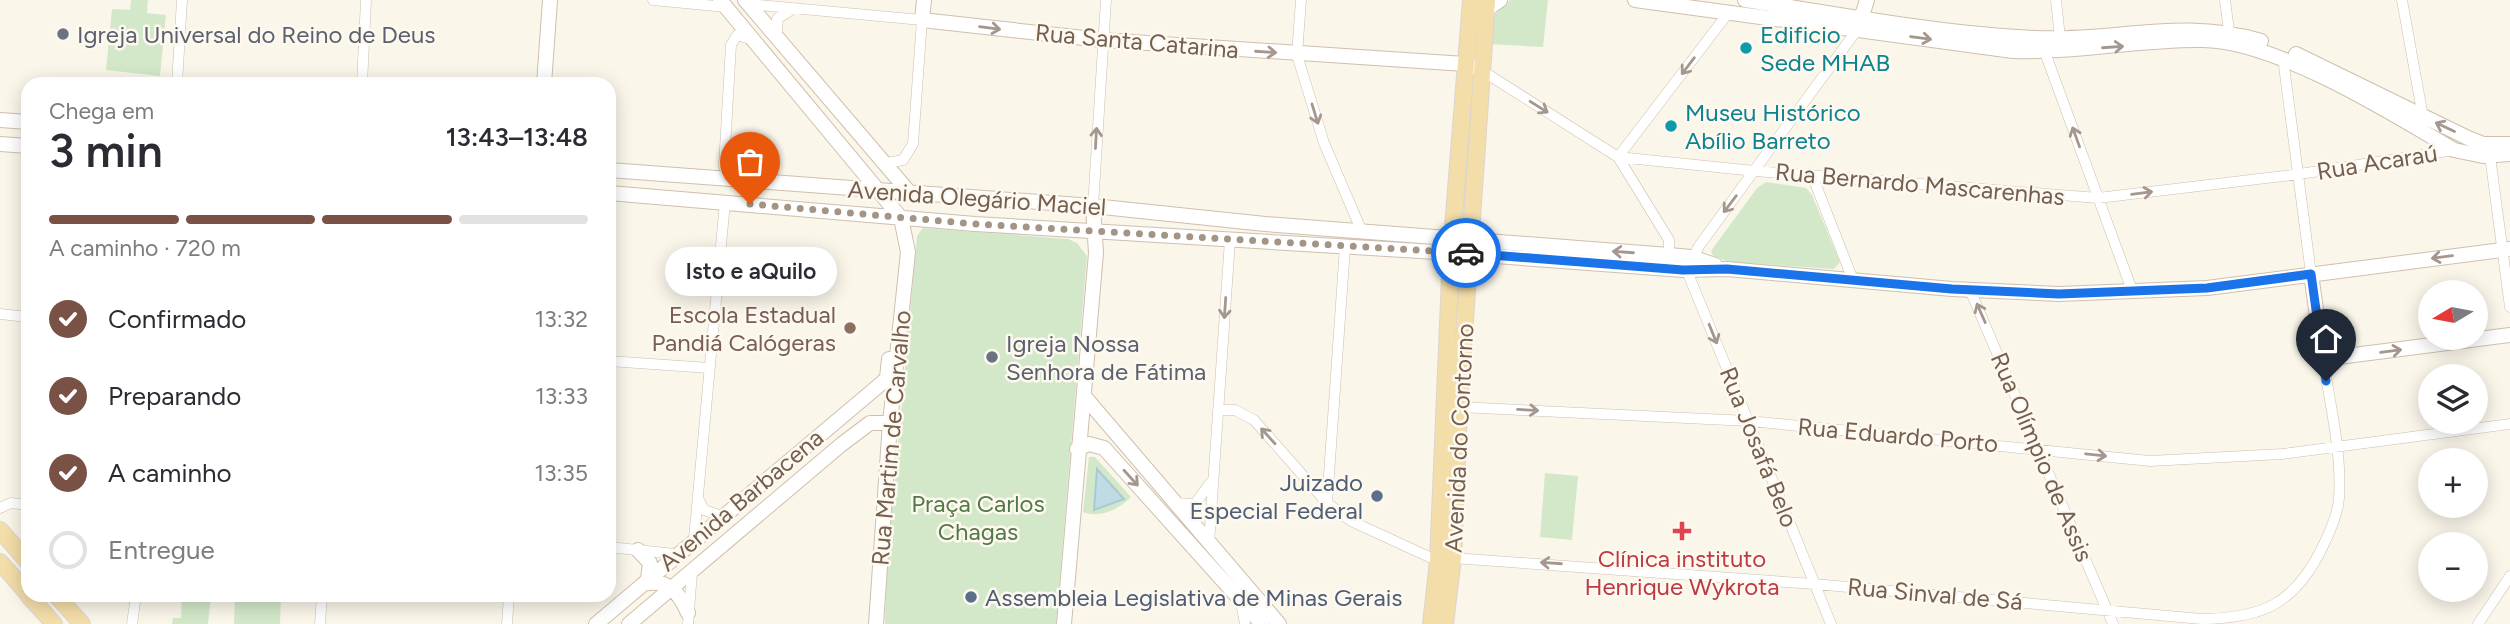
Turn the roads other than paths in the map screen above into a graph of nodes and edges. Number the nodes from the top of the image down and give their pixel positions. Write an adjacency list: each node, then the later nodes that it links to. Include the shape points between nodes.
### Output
1 (182, 0): 34 (street)
2 (366, 0): 35 (street)
3 (550, 0): 36 (street)
4 (653, 0): 15 (street)
5 (924, 0): 21 (street)
6 (1106, 0): 27 (street)
7 (1301, 0): 30 (street)
8 (1471, 0): 32 (main road, Avenida do Contorno)
9 (1635, 0): 20 (street)
10 (1745, 0): 22 (street)
11 (1867, 0): 22 (street)
12 (2056, 0): 26 (street)
13 (2225, 0): 23 (street)
14 (2402, 0): 37 (street)
15 (690, 1): 17 (street)
16 (746, 2): 19 (street, Rua Santa Catarina); 24 (street)
17 (723, 3): 28 (street)
18 (1491, 3): 33 (main road, Avenida do Contorno)
19 (792, 10): 21 (street, Rua Santa Catarina); 24 (street, via 777,19)
20 (1729, 12): 22 (street); 47 (street, one-way to 47)
21 (922, 20): 27 (street, Rua Santa Catarina, one-way to 27); 48 (street, via 913,144 903,160)
22 (1860, 23): 25 (street); 29 (street, one-way to 29, via 2013,51); 50 (street)
23 (2229, 31): 26 (street); 37 (street, via 2284,48)
24 (777, 38): 48 (street)
25 (2037, 38): 26 (street); 29 (street)
26 (2060, 38): 29 (street)
27 (1102, 40): 30 (street, Rua Santa Catarina, one-way to 30); 60 (street, one-way to 27)
28 (755, 43): 44 (street); 53 (street, via 743,34 731,45 724,166)
29 (2045, 52): 31 (street, one-way to 31, via 2204,40 2238,44); 58 (street, one-way to 29)
30 (1297, 55): 32 (street, Rua Santa Catarina); 64 (street, one-way to 64, via 1324,143)
31 (2283, 58): 43 (street); 51 (street)
32 (1465, 64): 33 (street, Rua Santa Catarina); 66 (main road, Avenida do Contorno)
33 (1481, 71): 47 (street, Rua Bernardo Mascarenhas, one-way to 47); 68 (main road, Avenida do Contorno)
34 (177, 77)
35 (362, 77)
36 (544, 77)
37 (2423, 117): 41 (street, one-way to 37, via 2483,144)
38 (0, 120): 39 (street)
39 (21, 122)
40 (0, 144): 42 (street)
41 (2510, 144)
42 (21, 146)
43 (2454, 150): 46 (street); 51 (street, Rua Acaraú)
44 (849, 154): 54 (street, via 850,171); 55 (street)
45 (2510, 154): 46 (street)
46 (2490, 156): 69 (street)
47 (1618, 157): 50 (street, Rua Bernardo Mascarenhas); 71 (street, via 1668,240)
48 (887, 163): 56 (street)
49 (616, 170): 53 (street, Avenida Olegário Maciel)
50 (1755, 171): 52 (street, Rua Bernardo Mascarenhas); 72 (street, one-way to 72)
51 (2300, 174): 58 (street, Rua Bernardo Mascarenhas, one-way to 51); 73 (street)
52 (1812, 175): 58 (street, Rua Bernardo Mascarenhas); 74 (street)
53 (729, 178): 54 (street, Avenida Olegário Maciel)
54 (835, 187): 55 (street, Avenida Olegário Maciel)
55 (879, 191): 56 (street, Avenida Olegário Maciel); 61 (street)
56 (909, 192): 60 (street, Avenida Olegário Maciel)
57 (616, 194): 59 (street, Avenida Olegário Maciel)
58 (2098, 198): 76 (street)
59 (725, 202): 61 (street, Avenida Olegário Maciel); 83 (street)
60 (1093, 206): 62 (street, Avenida Olegário Maciel); 63 (street)
61 (901, 218): 63 (street, Avenida Olegário Maciel); 70 (street, Rua Martim de Carvalho)
62 (1265, 224): 64 (street, Avenida Olegário Maciel); 65 (street, via 1235,232)
63 (1095, 230): 65 (street, Avenida Olegário Maciel); 85 (street)
64 (1362, 232): 66 (street, Avenida Olegário Maciel)
65 (1230, 240): 67 (street, Avenida Olegário Maciel); 87 (street, one-way to 87)
66 (1452, 246): 67 (street, Avenida Olegário Maciel); 68 (street, Avenida Olegário Maciel); 113 (main road, Avenida do Contorno)
67 (1345, 247): 101 (street)
68 (1470, 247): 71 (street, one-way to 68); 72 (street); 86 (main road, Avenida do Contorno)
69 (2506, 249): 73 (street, one-way to 73); 77 (street)
70 (908, 253): 84 (street, Rua Martim de Carvalho, via 898,268); 89 (street, Rua Martim de Carvalho)
71 (1668, 255): 72 (street)
72 (1689, 264): 74 (street); 88 (street, Rua Josafá Belo, one-way to 88)
73 (2311, 274): 76 (street); 81 (street)
74 (1853, 280): 75 (street)
75 (1970, 290): 76 (street); 95 (street, Rua Olímpio de Assis, one-way to 75)
76 (2133, 293)
77 (2510, 307)
78 (0, 314): 79 (street)
79 (21, 316)
80 (2510, 335): 81 (street, one-way to 80)
81 (2323, 359): 92 (street, Rua Sinval de Sá)
82 (616, 362): 83 (street)
83 (709, 369): 98 (street)
84 (887, 378): 91 (street, Avenida Barbacena)
85 (1084, 397): 94 (street); 100 (street)
86 (1459, 407): 88 (street, Rua Eduardo Porto, one-way to 88); 113 (main road, Avenida do Contorno)
87 (1219, 410): 96 (street); 101 (street, one-way to 87, via 1254,420 1235,410)
88 (1749, 421): 95 (street, Rua Eduardo Porto); 119 (street, Rua Josafá Belo)
89 (890, 423): 93 (street, Avenida Barbacena, via 870,423); 137 (street, Rua Martim de Carvalho)
90 (2510, 424): 92 (street, Rua Eduardo Porto)
91 (824, 431): 93 (street); 97 (street, Avenida Barbacena)
92 (2336, 445): 95 (street, Rua Eduardo Porto, one-way to 92, via 2163,460 2282,454); 128 (street, Rua Sinval de Sá, via 2339,499 2323,546 2294,592 2240,618 2202,620)
93 (837, 448): 99 (street, Avenida Barbacena)
94 (1077, 449): 115 (street, one-way to 115, via 1089,444 1104,448); 138 (street)
95 (2041, 449): 128 (street, Rua Olímpio de Assis)
96 (1213, 479): 100 (street, via 1195,504); 108 (street)
97 (759, 485): 99 (street, via 763,496); 104 (street, Avenida Barbacena)
98 (698, 498): 104 (street, via 704,510); 107 (street)
99 (773, 502): 106 (street, Avenida Barbacena)
100 (1172, 503): 108 (street)
101 (1327, 503): 113 (street, via 1351,521)
102 (21, 504): 103 (street)
103 (0, 509)
104 (722, 516): 106 (street); 107 (street, Avenida Barbacena)
105 (0, 530): 111 (main road)
106 (736, 533): 116 (street, Avenida Barbacena)
107 (694, 539): 112 (street, Avenida Barbacena)
108 (1209, 545): 115 (street); 141 (street)
109 (616, 548): 110 (street)
110 (638, 550): 112 (street); 118 (street, via 649,563)
111 (21, 554)
112 (675, 554): 118 (street, Avenida Barbacena)
113 (1446, 559): 119 (street, Rua Sinval de Sá, one-way to 113); 142 (main road); 143 (main road, Avenida do Contorno); 144 (main road, Avenida do Contorno); 145 (main road, via 1456,588)
114 (0, 562): 120 (main road)
115 (1209, 565): 122 (street)
116 (692, 572): 121 (street, Avenida Barbacena); 129 (street)
117 (2510, 576): 148 (street)
118 (645, 582): 121 (street); 135 (street, Avenida Barbacena)
119 (1814, 584): 128 (street, Rua Sinval de Sá); 146 (street, Rua Josafá Belo)
120 (21, 587)
121 (672, 588): 129 (street, via 682,599); 136 (street, Avenida Barbacena)
122 (1240, 598): 139 (street); 140 (street)
123 (34, 602): 130 (main road)
124 (62, 602): 131 (main road)
125 (135, 602): 132 (street)
126 (322, 602): 133 (street)
127 (509, 602): 134 (street)
128 (2107, 610): 147 (street, Rua Olímpio de Assis)
129 (688, 619)
130 (54, 624)
131 (82, 624)
132 (132, 624)
133 (320, 624)
134 (507, 624)
135 (596, 624)
136 (629, 624)
137 (876, 624)
138 (1064, 624)
139 (1245, 624)
140 (1262, 624)
141 (1279, 624)
142 (1423, 624)
143 (1431, 624)
144 (1446, 624)
145 (1453, 624)
146 (1831, 624)
147 (2113, 624)
148 (2478, 624)

